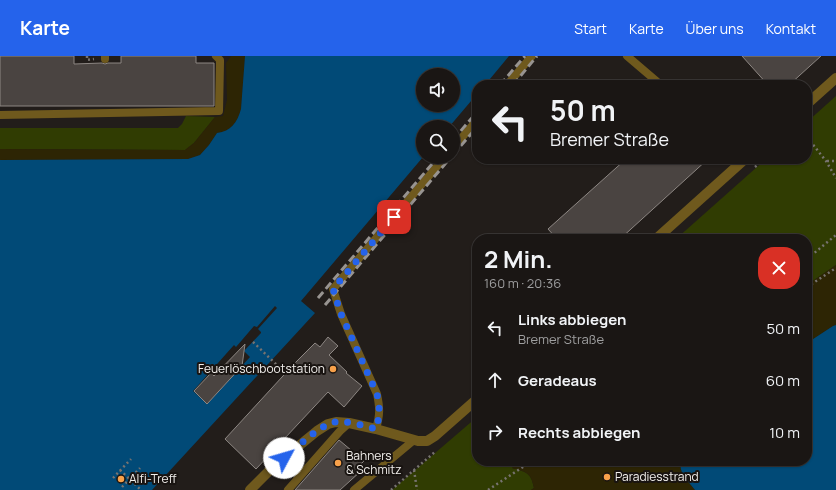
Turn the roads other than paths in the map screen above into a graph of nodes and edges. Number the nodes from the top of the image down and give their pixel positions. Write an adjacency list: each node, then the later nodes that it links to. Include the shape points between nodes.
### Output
1 (216, 56): 8 (lane, via 220,60 219,111)
2 (532, 56): 5 (lane)
3 (627, 56): 6 (lane)
4 (836, 78): 7 (street)
5 (511, 80)
6 (655, 80)
7 (812, 100)
8 (0, 115)
9 (472, 126): 10 (lane)
10 (460, 140)
11 (439, 164): 16 (lane, via 333,289 341,314 377,394 380,408)
12 (739, 164): 13 (street)
13 (662, 234)
14 (472, 403): 17 (street, via 435,436 427,441)
15 (349, 423): 16 (street); 18 (street, via 328,424 317,431 273,467); 19 (lane)
16 (376, 429): 17 (street)
17 (414, 440): 20 (lane)
18 (250, 490)
19 (288, 490)
20 (354, 490)

